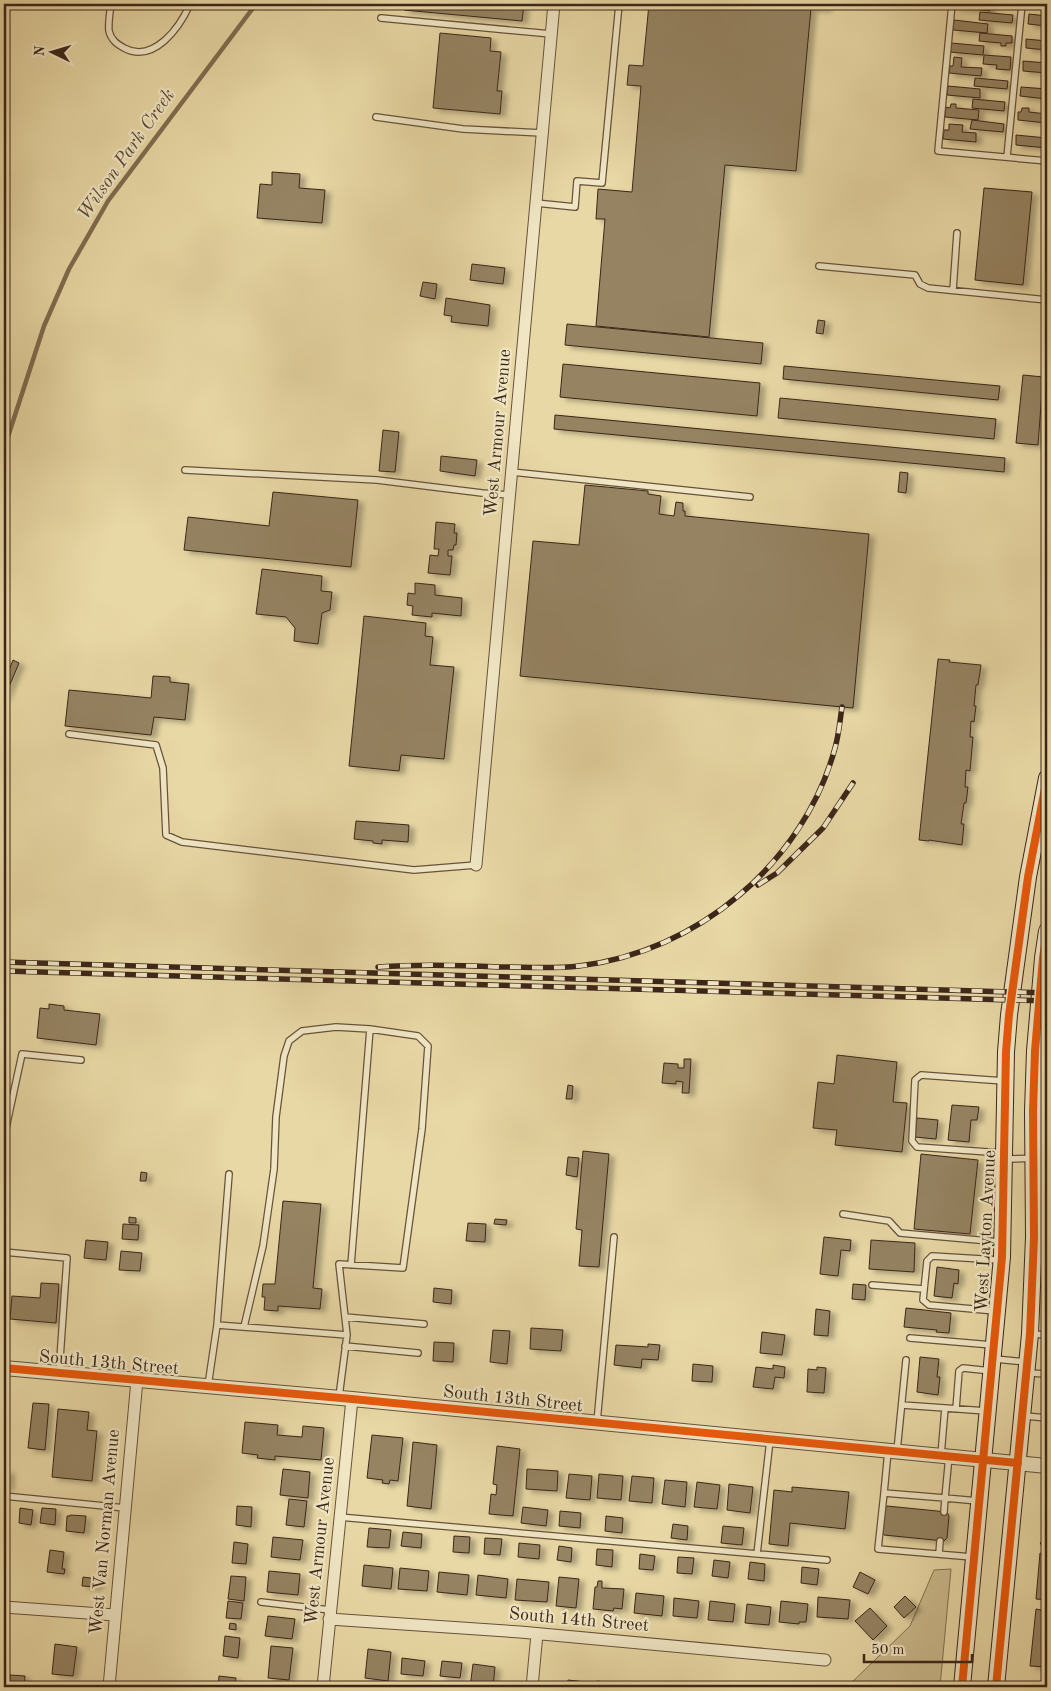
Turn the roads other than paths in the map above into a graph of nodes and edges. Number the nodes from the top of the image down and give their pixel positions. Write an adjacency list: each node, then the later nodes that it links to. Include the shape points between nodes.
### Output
1 (111, 4): 2 (lane, via 109,31 115,44 139,52 152,49 166,40)
2 (190, 4)
3 (554, 4): 8 (street, West Armour Avenue)
4 (619, 4): 13 (lane, via 602,183 577,181 575,207)
5 (952, 4): 11 (lane, via 938,150)
6 (1022, 4): 11 (lane)
7 (381, 18): 8 (lane)
8 (551, 34): 10 (street, West Armour Avenue)
9 (376, 117): 10 (lane, via 463,129)
10 (542, 134): 13 (street, West Armour Avenue)
11 (1007, 157): 12 (lane)
12 (1047, 161)
13 (536, 203): 20 (street, West Armour Avenue)
14 (957, 233): 16 (lane)
15 (819, 266): 16 (lane, via 916,275 920,284 928,288)
16 (953, 290): 18 (lane)
17 (1047, 290): 18 (lane)
18 (1047, 300)
19 (185, 470): 21 (lane, via 377,480)
20 (512, 472): 21 (street, West Armour Avenue); 22 (lane)
21 (510, 495): 25 (street, West Armour Avenue)
22 (750, 497)
23 (69, 734): 25 (lane, via 156,745 163,768 166,835 182,842 414,870)
24 (1047, 778): 29 (main road, West Layton Avenue, via 1012,984)
25 (476, 865)
26 (1047, 931): 32 (main road, via 1035,1051 1033,1112)
27 (370, 1029): 41 (lane); 41 (lane, via 418,1036 428,1046 422,1129 403,1268); 48 (lane, via 336,1027 302,1031 289,1041 276,1117 274,1169 263,1246)
28 (81, 1060): 30 (lane, via 22,1054)
29 (1006, 1081): 31 (main road, West Layton Avenue); 31 (lane, via 921,1075 915,1080 912,1140 917,1147)
30 (4, 1137)
31 (1004, 1156): 32 (lane); 38 (main road, West Layton Avenue)
32 (1040, 1158): 34 (main road)
33 (229, 1174): 47 (lane)
34 (1041, 1188): 35 (main road)
35 (1041, 1208): 49 (main road)
36 (843, 1214): 38 (lane, via 889,1221 900,1233)
37 (614, 1237): 70 (lane)
38 (1002, 1243): 40 (main road, West Layton Avenue)
39 (4, 1252): 59 (lane, via 67,1258)
40 (1002, 1260): 43 (lane, via 932,1256 927,1261); 44 (main road, West Layton Avenue)
41 (351, 1265): 45 (lane, via 339,1264)
42 (872, 1285): 43 (lane)
43 (924, 1289): 44 (lane, via 923,1300 929,1305)
44 (997, 1311): 55 (main road, West Layton Avenue)
45 (345, 1317): 46 (lane); 50 (lane)
46 (424, 1324)
47 (217, 1325): 48 (lane); 62 (lane)
48 (244, 1327): 50 (lane)
49 (1030, 1334): 51 (lane); 57 (main road)
50 (347, 1335): 53 (lane)
51 (1047, 1335)
52 (910, 1338): 55 (lane)
53 (345, 1346): 54 (lane); 63 (lane)
54 (418, 1353)
55 (993, 1358): 57 (lane); 66 (lane, via 959,1371); 67 (main road, West Layton Avenue)
56 (906, 1360): 64 (lane)
57 (1027, 1367): 60 (lane); 68 (main road)
58 (4, 1368): 59 (street, South 13th Street)
59 (59, 1373): 61 (street, South 13th Street)
60 (1047, 1374)
61 (137, 1380): 62 (street, South 13th Street); 81 (street, West Van Norman Avenue)
62 (208, 1386): 63 (street, South 13th Street)
63 (345, 1398): 70 (street, South 13th Street); 83 (street, West Armour Avenue)
64 (902, 1405): 65 (lane); 72 (lane)
65 (945, 1408): 66 (lane); 73 (lane)
66 (956, 1409): 67 (lane)
67 (988, 1411): 74 (main road, West Layton Avenue)
68 (1023, 1416): 69 (lane); 75 (main road)
69 (1047, 1418)
70 (597, 1422): 71 (street, South 13th Street)
71 (770, 1438): 72 (street, South 13th Street); 85 (lane)
72 (893, 1451): 73 (street, South 13th Street); 77 (lane)
73 (945, 1456): 74 (street, South 13th Street); 79 (lane)
74 (984, 1460): 75 (street, South 13th Street); 80 (main road, West Layton Avenue)
75 (1018, 1463): 76 (street, South 13th Street); 100 (main road)
76 (1047, 1466)
77 (884, 1492): 79 (lane); 86 (lane, via 878,1549)
78 (4, 1496): 81 (lane)
79 (945, 1498): 80 (lane); 82 (lane)
80 (980, 1501): 87 (main road, West Layton Avenue)
81 (125, 1508): 92 (street, West Van Norman Avenue)
82 (944, 1512)
83 (339, 1517): 85 (lane); 91 (street, West Armour Avenue)
84 (940, 1541): 86 (lane)
85 (757, 1554): 88 (lane)
86 (939, 1554): 87 (lane)
87 (974, 1558): 99 (main road, West Layton Avenue)
88 (827, 1560)
89 (261, 1602): 91 (lane)
90 (5, 1607): 92 (street); 93 (lane)
91 (329, 1614): 94 (street, South 14th Street); 97 (street, West Armour Avenue)
92 (115, 1615): 96 (street, West Van Norman Avenue)
93 (4, 1630)
94 (537, 1634): 95 (street, South 14th Street); 98 (street)
95 (825, 1660)
96 (109, 1687)
97 (323, 1687)
98 (532, 1687)
99 (962, 1687)
100 (996, 1687)

